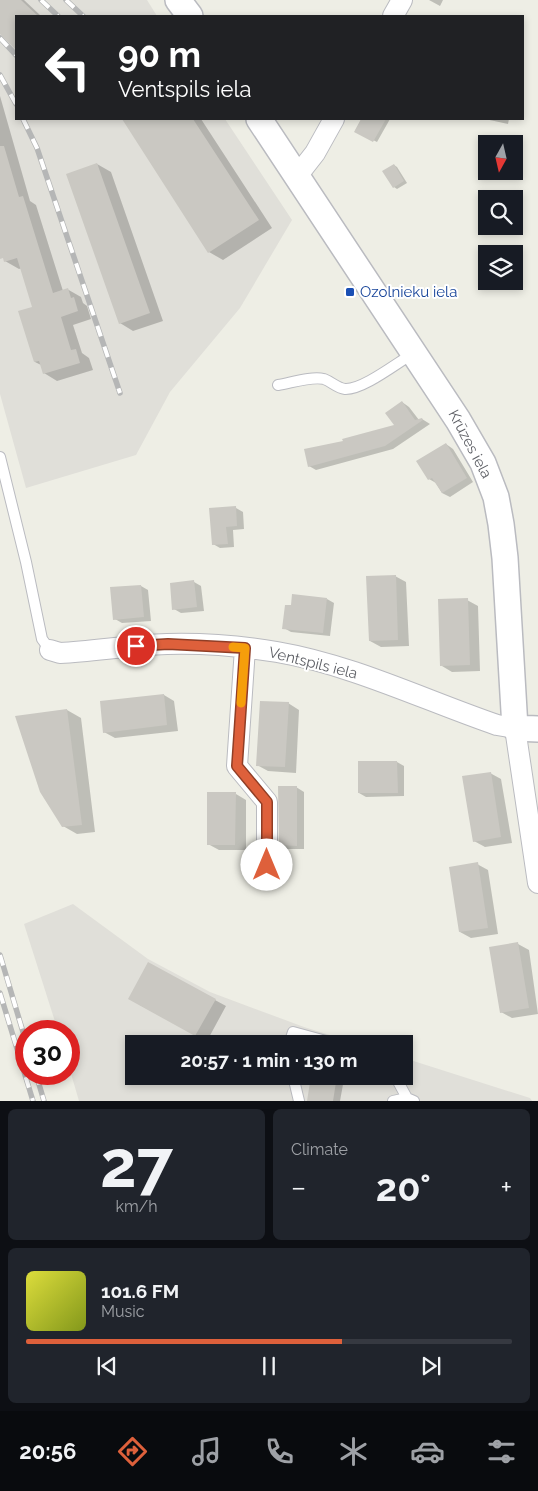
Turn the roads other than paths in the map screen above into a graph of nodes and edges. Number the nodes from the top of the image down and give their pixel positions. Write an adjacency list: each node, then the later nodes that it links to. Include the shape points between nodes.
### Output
1 (178, 0): 3 (street)
2 (402, 0): 4 (street)
3 (189, 15)
4 (394, 15)
5 (260, 120): 7 (street, Krūzes iela)
6 (333, 120): 7 (street)
7 (297, 176): 8 (street, Krūzes iela)
8 (415, 353): 9 (lane, via 356,387 346,389 324,379); 13 (street, Krūzes iela, via 483,463 496,497)
9 (278, 385)
10 (0, 457): 12 (lane, via 42,639)
11 (245, 648): 12 (street, Ventspils iela, via 168,644 60,653); 13 (street, Ventspils iela, via 276,652 340,669 497,725); 14 (street, via 237,766 267,802)
12 (50, 650)
13 (526, 729): 15 (street, Krūzes iela)
14 (267, 865)
15 (538, 883)
16 (292, 1035): 17 (lane, via 293,1032)
17 (304, 1035)
18 (295, 1085): 21 (lane)
19 (401, 1085): 20 (lane)
20 (410, 1100): 22 (lane)
21 (299, 1101)
22 (392, 1101)

